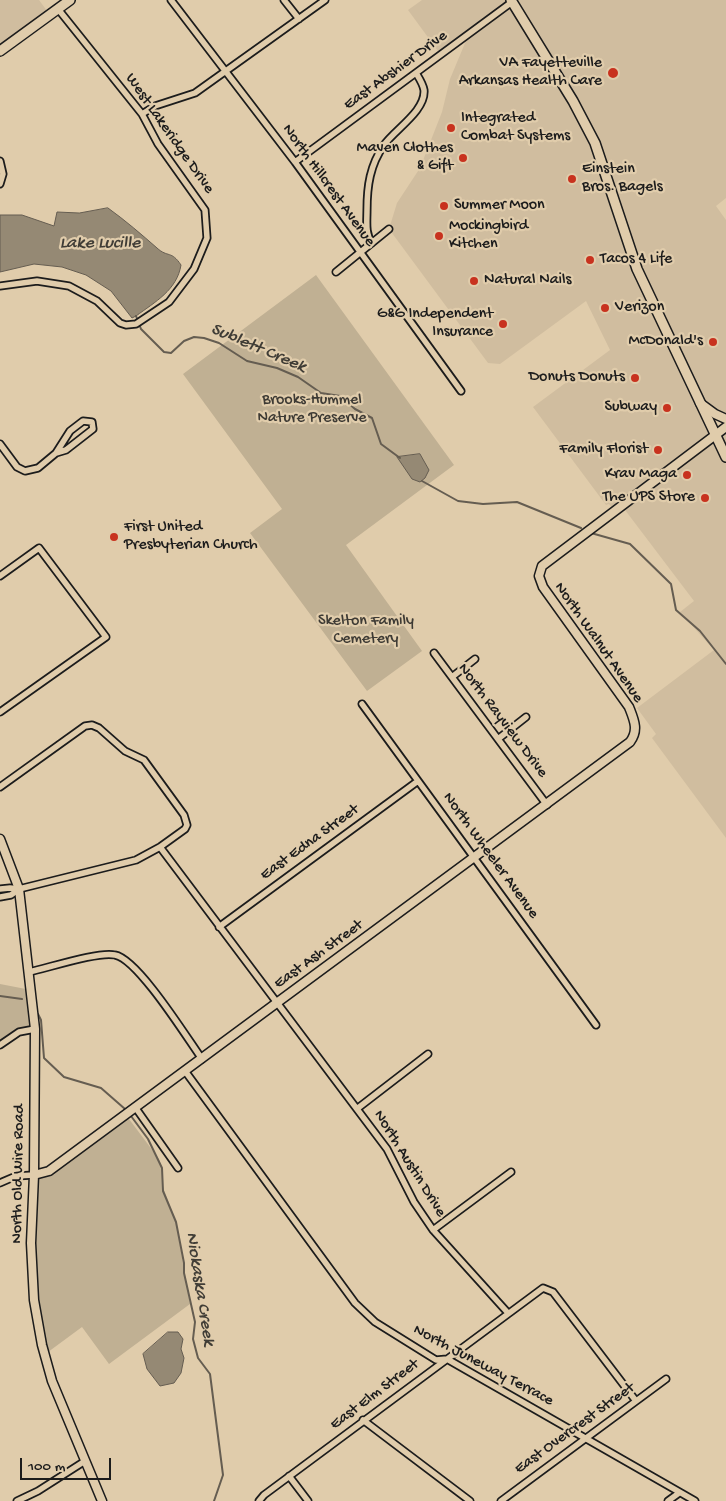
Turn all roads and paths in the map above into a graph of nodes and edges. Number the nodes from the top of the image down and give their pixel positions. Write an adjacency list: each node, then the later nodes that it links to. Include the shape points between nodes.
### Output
1 (70, 0): 6 (main road)
2 (171, 0): 9 (street, North Hillcrest Avenue)
3 (284, 0): 7 (street)
4 (325, 0): 7 (street)
5 (512, 1): 10 (street, East Abshier Drive); 21 (main road, via 595,143 637,269)
6 (58, 9): 8 (main road); 11 (street, West Lakeridge Drive)
7 (299, 19): 9 (street)
8 (0, 51)
9 (225, 73): 11 (street, via 195,93 155,106); 13 (street, North Hillcrest Avenue)
10 (416, 73): 13 (street, East Abshier Drive); 16 (street, via 424,88 422,100 406,124 385,143 373,165 367,188 368,235)
11 (142, 114): 19 (street, West Lakeridge Drive, via 158,144 205,210 207,238 194,269 169,302 136,324 126,325 97,301 69,286 37,281)
12 (0, 160): 14 (street, via 3,174)
13 (295, 162): 17 (street, North Hillcrest Avenue)
14 (0, 184)
15 (389, 229): 16 (street)
16 (372, 243): 17 (street)
17 (360, 252): 18 (street); 20 (street, North Hillcrest Avenue)
18 (336, 272)
19 (0, 286)
20 (461, 391)
21 (700, 403): 22 (street); 24 (main road)
22 (726, 419)
23 (726, 427): 24 (street)
24 (716, 435): 27 (main road); 35 (street, North Walnut Avenue, via 542,566 539,576 542,588 625,701)
25 (0, 444): 26 (street, via 17,467 24,471 38,468)
26 (56, 453): 26 (street, via 66,450 90,432 92,422 83,421 77,425)
27 (726, 457)
28 (0, 576): 33 (street, via 38,548 106,637)
29 (434, 653): 31 (street, North Rayview Drive)
30 (475, 659): 31 (street)
31 (452, 677): 36 (street, North Rayview Drive)
32 (362, 704): 37 (street, North Wheeler Avenue)
33 (0, 712)
34 (526, 717): 36 (street)
35 (636, 725): 39 (street, East Ash Street, via 630,742)
36 (498, 739): 39 (street, North Rayview Drive)
37 (418, 781): 42 (street, North Wheeler Avenue); 46 (street, East Edna Street)
38 (0, 787): 41 (street, via 85,726 92,725 104,731 125,751 144,760 184,814 185,829)
39 (547, 805): 42 (street, East Ash Street)
40 (0, 839): 44 (street, North Old Wire Road)
41 (160, 847): 44 (street, via 127,863); 46 (street, North Austin Drive)
42 (475, 858): 48 (street, East Ash Street); 49 (street, North Wheeler Avenue)
43 (0, 889): 44 (street)
44 (18, 889): 45 (street, via 11,895); 47 (street, North Old Wire Road)
45 (0, 897)
46 (219, 927): 48 (street, North Austin Drive)
47 (29, 972): 50 (street, North Old Wire Road); 53 (street, via 106,954 128,961)
48 (277, 1003): 53 (street, East Ash Street); 56 (street, North Austin Drive)
49 (596, 1025)
50 (34, 1029): 51 (street, via 19,1032); 59 (street, North Old Wire Road)
51 (0, 1045)
52 (428, 1054): 56 (street)
53 (202, 1059): 54 (street, East Ash Street)
54 (185, 1071): 55 (street, East Ash Street); 63 (street, North Juneway Terrace, via 359,1307 375,1322 436,1360)
55 (136, 1107): 57 (street); 59 (street, East Ash Street, via 49,1171)
56 (358, 1108): 61 (street, North Austin Drive, via 387,1150 414,1202)
57 (178, 1168)
58 (511, 1172): 61 (street)
59 (34, 1175): 60 (street, East Ash Street, via 16,1176); 68 (street, North Old Wire Road, via 31,1243 38,1327 52,1381)
60 (0, 1183)
61 (433, 1230): 62 (street, North Austin Drive)
62 (508, 1313): 63 (street, East Elm Street); 65 (street, via 539,1290 550,1290)
63 (447, 1358): 66 (street, East Elm Street); 67 (street, North Juneway Terrace)
64 (666, 1379): 65 (street, East Overcrest Street)
65 (636, 1401): 67 (street, East Overcrest Street)
66 (363, 1420): 69 (street, East Elm Street); 75 (street)
67 (586, 1437): 70 (street, North Juneway Terrace); 76 (street, East Overcrest Street)
68 (85, 1460): 71 (street); 72 (street, North Old Wire Road)
69 (289, 1476): 73 (street, East Elm Street); 74 (street)
70 (679, 1493): 77 (street); 78 (street, North Juneway Terrace)
71 (17, 1501)
72 (102, 1501)
73 (259, 1501)
74 (308, 1501)
75 (470, 1501)
76 (501, 1501)
77 (668, 1501)
78 (695, 1501)

